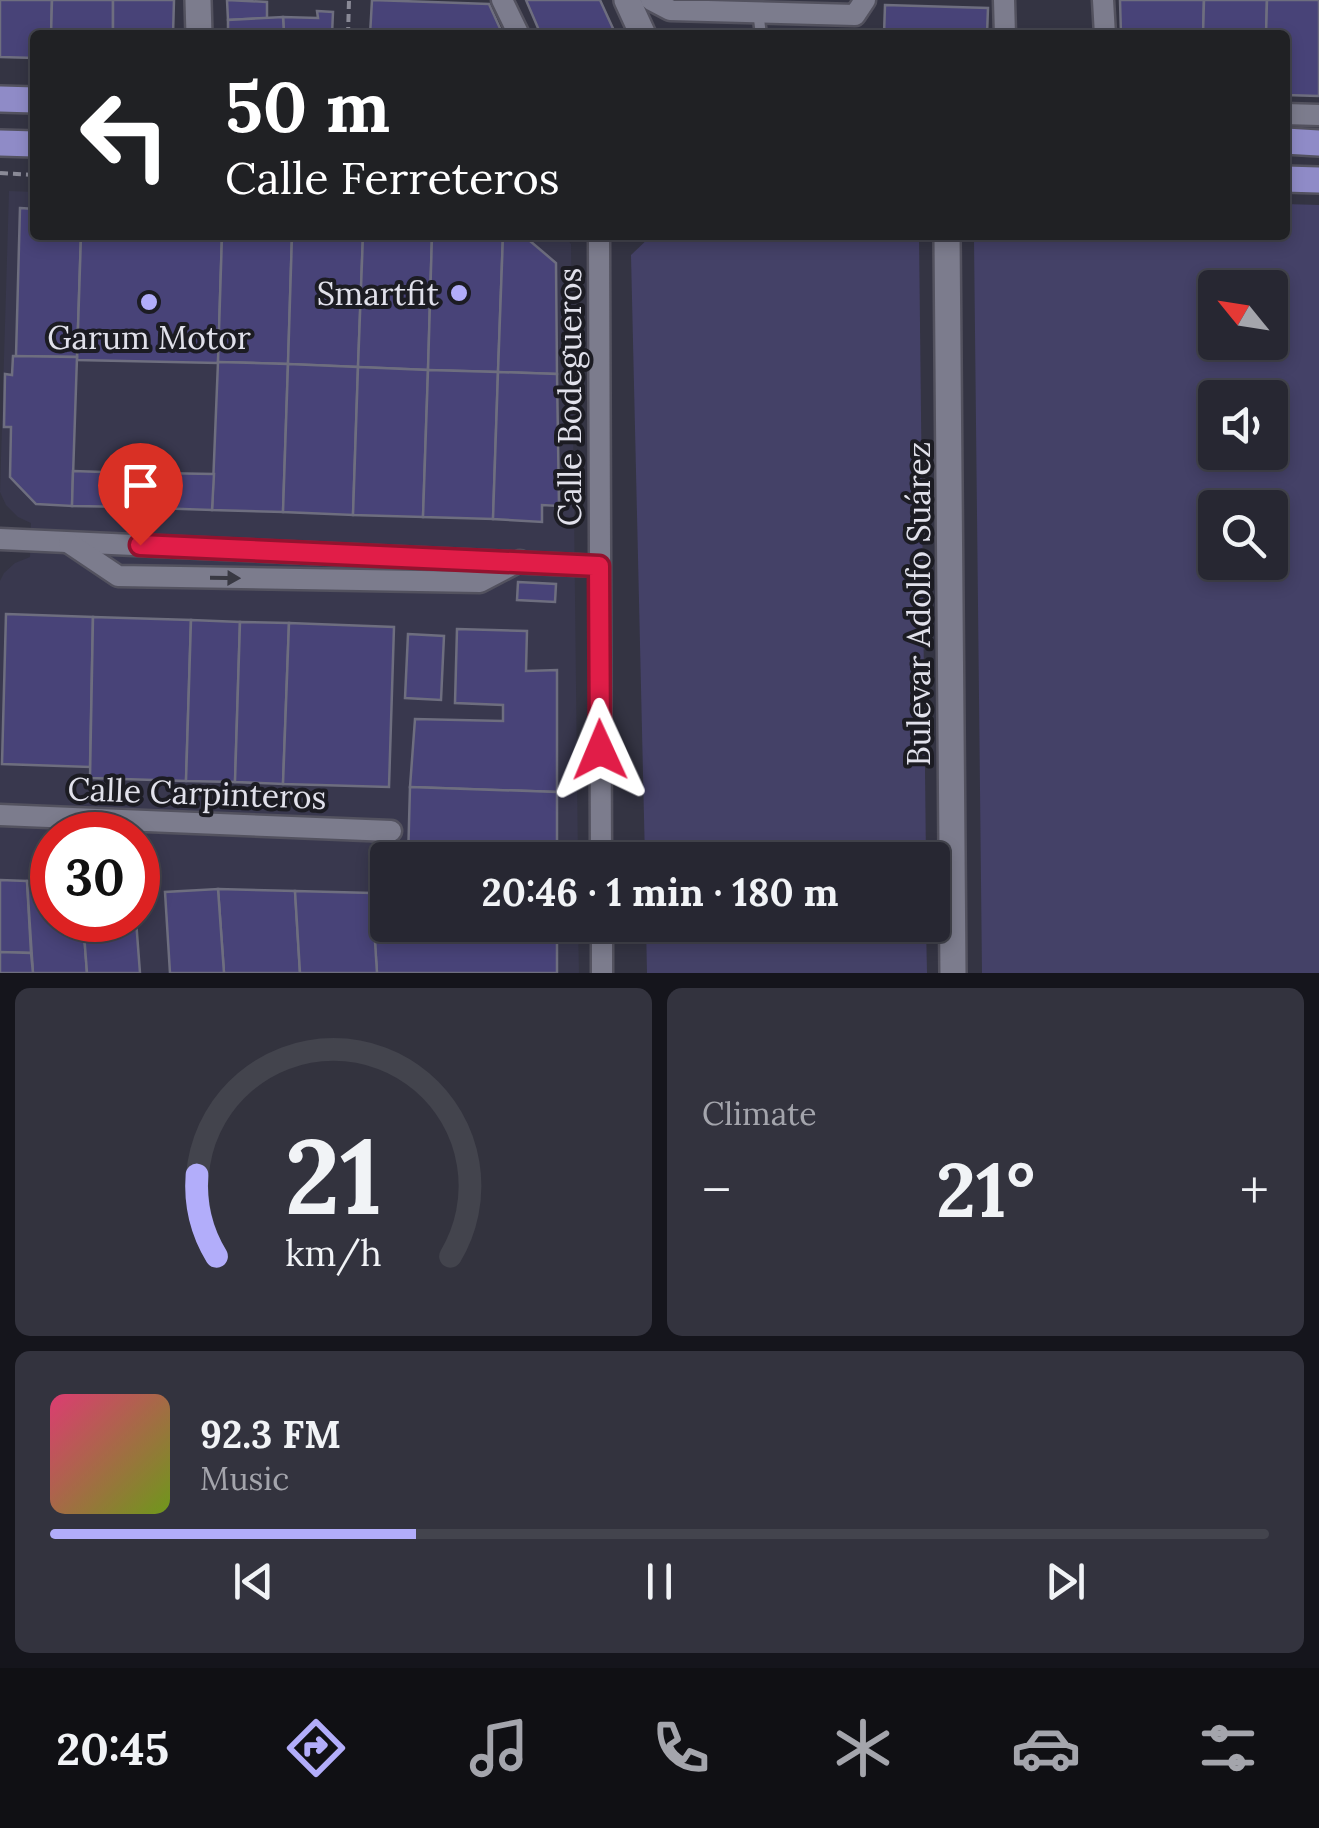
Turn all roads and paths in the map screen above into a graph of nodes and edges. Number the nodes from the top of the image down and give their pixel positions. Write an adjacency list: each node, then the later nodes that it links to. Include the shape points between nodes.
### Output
1 (198, 0): 10 (main road)
2 (349, 0): 11 (path)
3 (502, 0): 12 (street)
4 (627, 0): 13 (main road)
5 (650, 0): 9 (street, via 670,10)
6 (865, 0): 9 (street, via 856,15)
7 (1004, 0): 15 (street)
8 (1103, 0): 16 (street)
9 (758, 10): 14 (lane)
10 (198, 30)
11 (348, 30)
12 (517, 30)
13 (641, 30)
14 (760, 30)
15 (1005, 30)
16 (1105, 30)
17 (0, 98): 18 (main road)
18 (30, 100)
19 (1290, 114): 20 (street)
20 (1319, 116)
21 (1290, 142): 23 (main road)
22 (0, 143): 24 (main road)
23 (1319, 143)
24 (30, 144)
25 (0, 173): 26 (path)
26 (30, 174)
27 (1290, 178): 28 (main road)
28 (1319, 180)
29 (599, 240): 34 (street, Calle Bodegueros)
30 (947, 240): 40 (main road, Bulevar Adolfo Suárez)
31 (0, 539): 32 (street)
32 (68, 542): 33 (street); 33 (street, one-way to 33, via 118,576 480,582)
33 (522, 560): 34 (street)
34 (599, 566): 37 (street, Calle Bodegueros)
35 (0, 815): 36 (street, Calle Carpinteros)
36 (391, 832)
37 (601, 842)
38 (602, 942): 39 (street)
39 (602, 973)
40 (953, 973)

